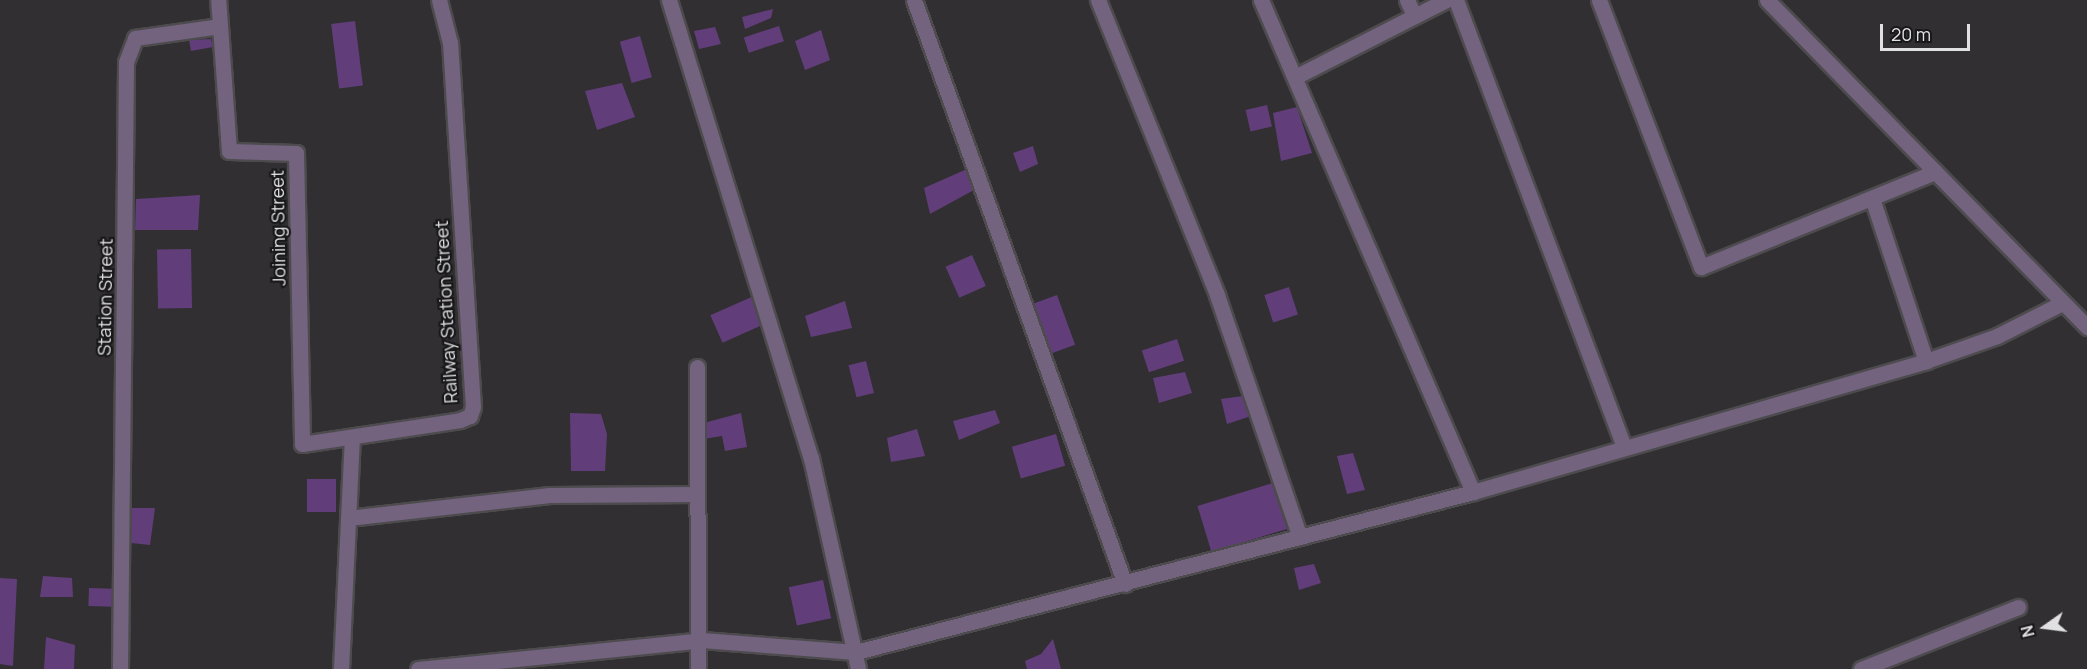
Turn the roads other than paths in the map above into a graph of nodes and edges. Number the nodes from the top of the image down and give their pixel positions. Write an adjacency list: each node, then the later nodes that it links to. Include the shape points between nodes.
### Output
1 (218, 0): 13 (street)
2 (439, 0): 21 (street, Railway Station Street, via 450,43 473,407 470,416 460,420)
3 (669, 0): 30 (street, via 811,458)
4 (914, 0): 27 (street)
5 (1098, 0): 26 (street, via 1217,295)
6 (1261, 0): 14 (street)
7 (1407, 0): 12 (street)
8 (1446, 0): 12 (street)
9 (1456, 0): 22 (street)
10 (1599, 0): 16 (street, via 1701,267)
11 (1767, 0): 15 (street)
12 (1414, 15): 14 (street)
13 (220, 26): 21 (street, Joining Street, via 229,151 296,153 302,444); 31 (street, Station Street, via 135,38 126,62)
14 (1295, 77): 23 (street)
15 (1935, 172): 16 (street); 17 (street)
16 (1872, 198): 19 (street)
17 (2062, 303): 18 (street); 19 (street, via 1997,336)
18 (2087, 327)
19 (1926, 361): 22 (street)
20 (697, 367): 24 (street)
21 (352, 437): 25 (street)
22 (1624, 447): 23 (street)
23 (1473, 492): 26 (street)
24 (696, 495): 25 (street, via 550,495); 29 (street)
25 (348, 518): 32 (street)
26 (1299, 535): 27 (street)
27 (1125, 584): 30 (street)
28 (2018, 607): 36 (street)
29 (702, 640): 30 (street); 33 (street); 34 (street)
30 (856, 652): 35 (street)
31 (120, 669)
32 (341, 669)
33 (418, 669)
34 (698, 669)
35 (858, 669)
36 (1862, 669)

